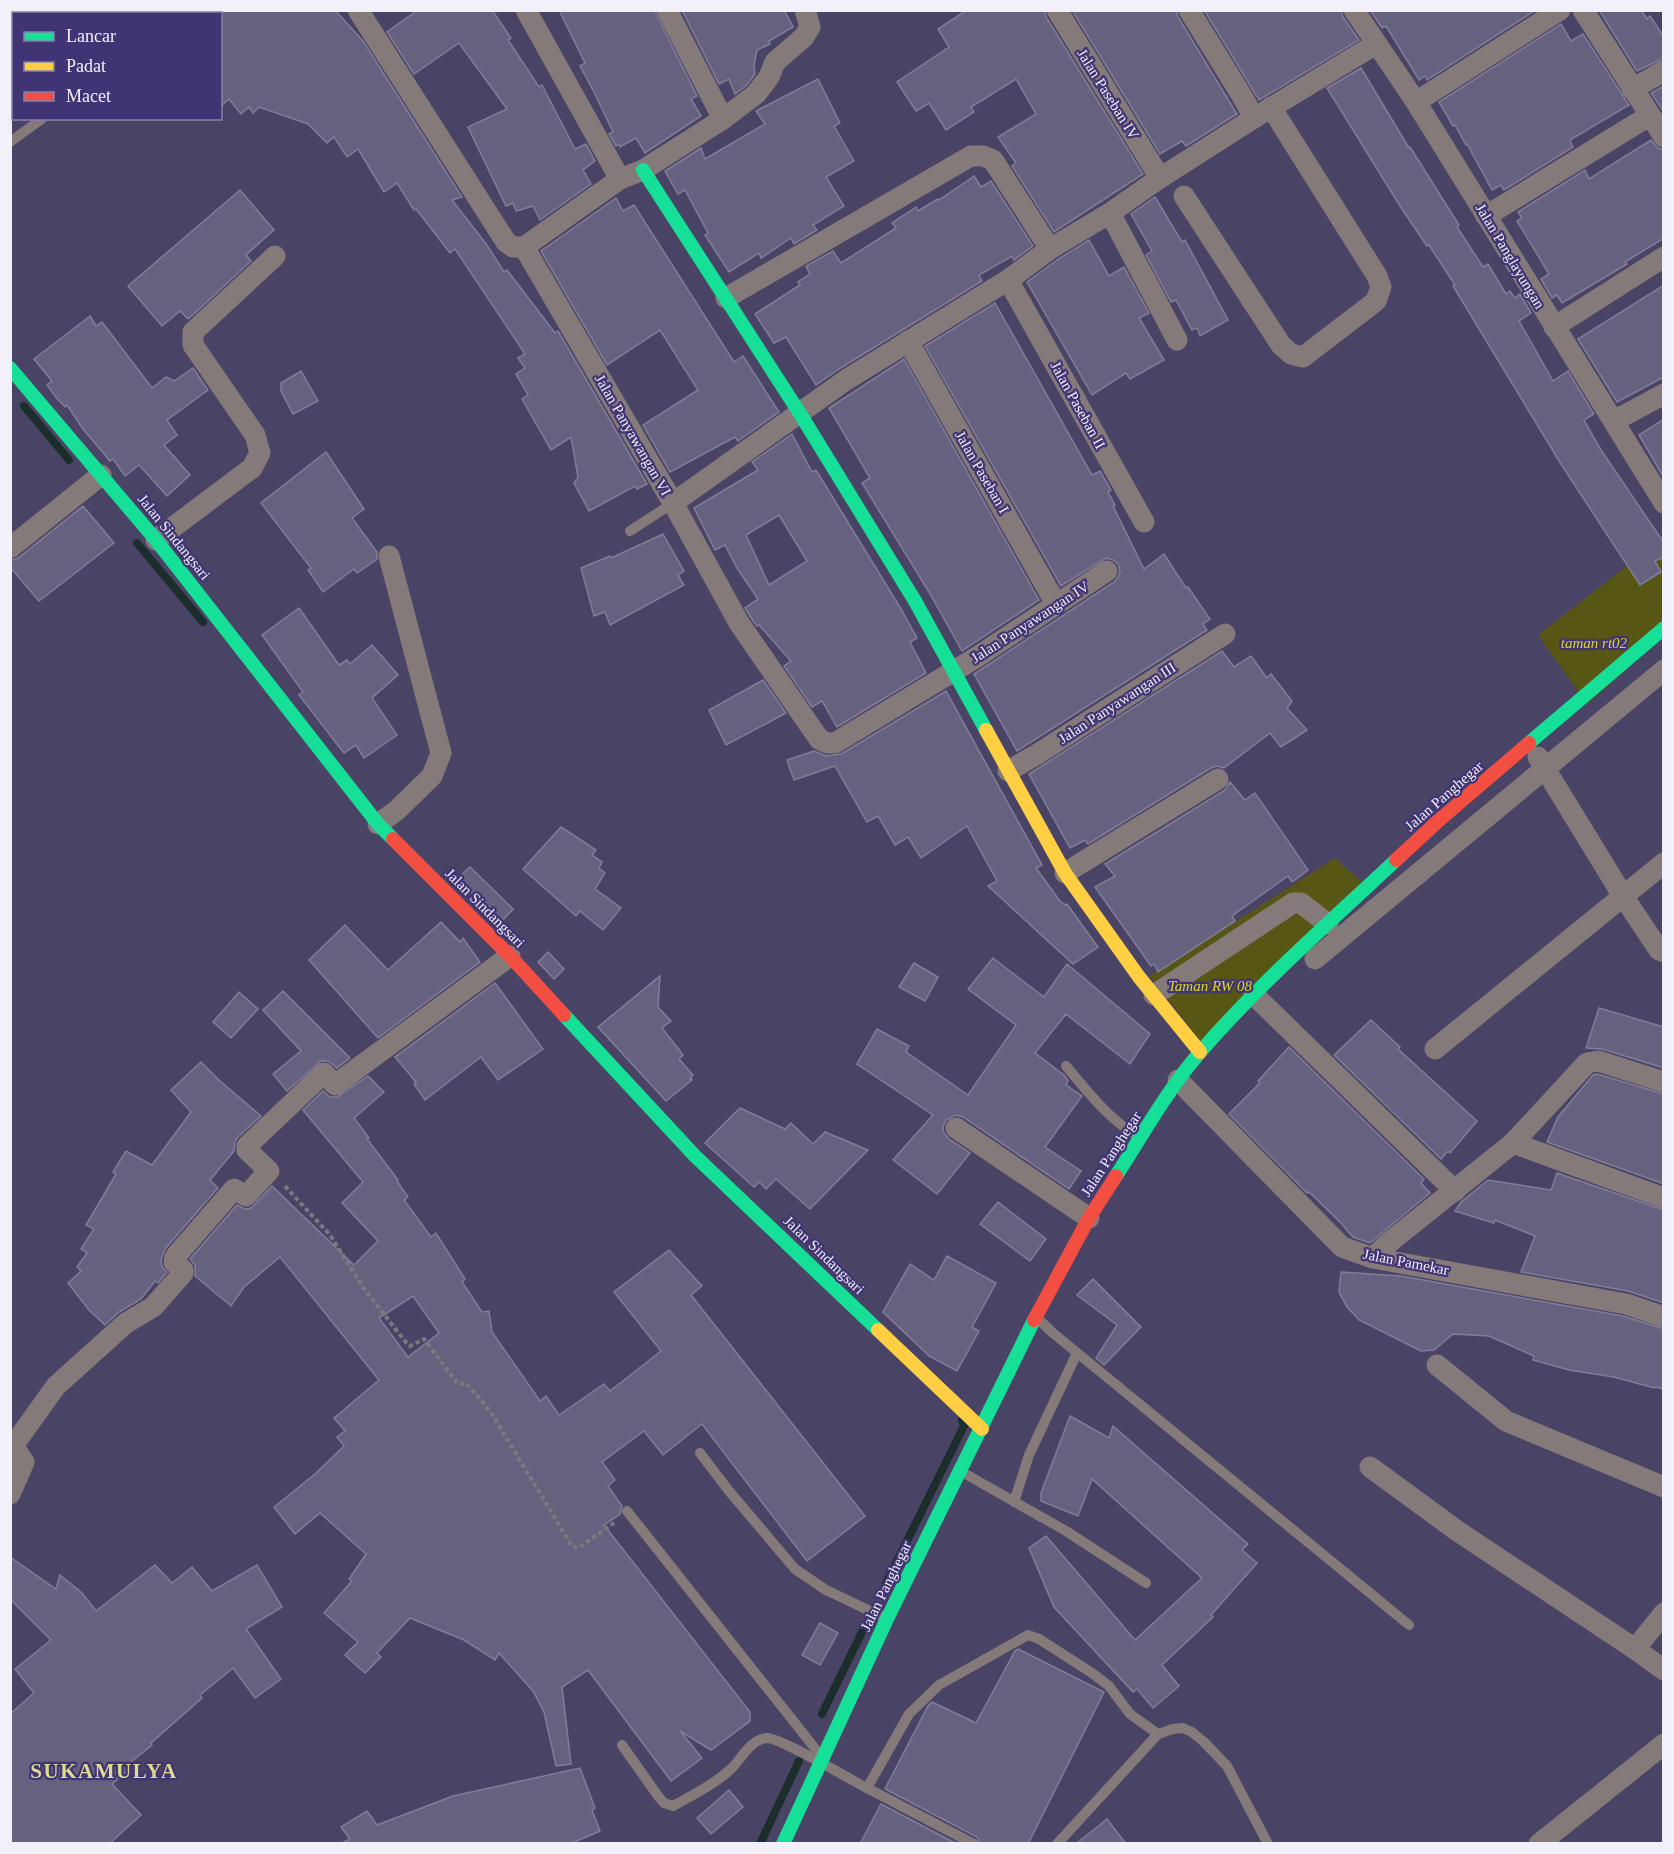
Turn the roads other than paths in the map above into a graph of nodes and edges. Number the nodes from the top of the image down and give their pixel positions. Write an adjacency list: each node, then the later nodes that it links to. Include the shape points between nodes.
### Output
1 (358, 10): 26 (street, Jalan Panyawangan VI, via 506,242)
2 (526, 10): 22 (street)
3 (667, 10): 16 (street)
4 (805, 10): 16 (street, via 810,27 804,37 775,62 756,93)
5 (1057, 10): 21 (street, Jalan Paseban IV)
6 (1190, 10): 14 (street, via 1242,96)
7 (1354, 10): 10 (street, Jalan Panglayungan)
8 (1560, 10): 13 (street)
9 (1583, 10): 12 (street)
10 (1376, 44): 13 (street, Jalan Panglayungan); 14 (street)
11 (1664, 72): 12 (street)
12 (1632, 89): 15 (street)
13 (1416, 102): 25 (street, Jalan Panglayungan)
14 (1262, 113): 21 (street); 23 (street, via 1377,276 1381,288 1376,301 1303,357 1291,354 1281,345)
15 (1649, 116): 18 (street); 25 (street)
16 (723, 119): 20 (street)
17 (40, 120): 19 (lane)
18 (1664, 137)
19 (10, 142)
20 (643, 170): 22 (street); 31 (street)
21 (1160, 178): 24 (street)
22 (620, 179): 26 (street)
23 (1184, 196)
24 (1110, 213): 27 (street); 33 (street)
25 (1486, 216): 32 (street, Jalan Panglayungan)
26 (524, 247): 41 (street, Jalan Panyawangan VI)
27 (1050, 249): 30 (street); 31 (street, via 993,160 971,156)
28 (275, 256): 45 (street, via 193,332 193,345 255,435 260,453 252,468)
29 (1664, 257): 32 (street)
30 (1011, 284): 34 (street); 43 (street, Jalan Paseban II)
31 (726, 298): 38 (street)
32 (1554, 327): 39 (street, Jalan Panglayungan)
33 (1177, 340)
34 (908, 341): 38 (street); 49 (street, Jalan Paseban I)
35 (10, 368): 36 (street, Jalan Sindangsari)
36 (17, 390): 40 (street, Jalan Sindangsari)
37 (1664, 394): 39 (street)
38 (799, 412): 41 (street); 53 (street, via 915,601)
39 (1614, 421): 42 (street, Jalan Panglayungan)
40 (101, 475): 45 (street, Jalan Sindangsari); 46 (street)
41 (673, 503): 44 (lane); 53 (street, Jalan Panyawangan VI, via 739,623 819,739 835,743)
42 (1664, 503)
43 (1144, 522)
44 (630, 531)
45 (156, 540): 58 (street, Jalan Sindangsari)
46 (10, 548)
47 (389, 556): 58 (street, via 441,753 432,776)
48 (1107, 571): 49 (street, Jalan Panyawangan IV)
49 (1056, 604): 53 (street, Jalan Panyawangan IV)
50 (1664, 628): 54 (street, Jalan Panghegar)
51 (1225, 634): 56 (street, Jalan Panyawangan III)
52 (1664, 670): 55 (street)
53 (953, 672): 56 (street)
54 (1531, 744): 55 (street); 62 (street, Jalan Panghegar, via 1437,822)
55 (1545, 768): 61 (street); 65 (street)
56 (1008, 771): 60 (street)
57 (1218, 779): 60 (street)
58 (378, 824): 64 (street, Jalan Sindangsari)
59 (1664, 863): 61 (street)
60 (1065, 873): 66 (street)
61 (1623, 896): 63 (street); 68 (street)
62 (1328, 924): 66 (street, via 1301,903 1293,903); 67 (street, Jalan Panghegar)
63 (1664, 952)
64 (510, 956): 84 (street, Jalan Sindangsari, via 695,1156); 89 (street, via 335,1085 324,1073 247,1146 269,1171 246,1196 234,1189 224,1199 175,1257 174,1262 183,1273 153,1307 126,1323 56,1386 13,1446 24,1462)
65 (1315, 959)
66 (1154, 995): 69 (street)
67 (1254, 995): 69 (street, Jalan Panghegar); 76 (street)
68 (1434, 1049)
69 (1200, 1052): 71 (street, Jalan Panghegar)
70 (1066, 1066): 74 (lane, via 1107,1113)
71 (1178, 1080): 74 (street, Jalan Panghegar); 79 (street, Jalan Pamekar, via 1342,1247)
72 (1664, 1082): 75 (street, via 1598,1061 1587,1063)
73 (956, 1128): 78 (street)
74 (1141, 1138): 78 (street, Jalan Panghegar)
75 (1513, 1143): 76 (street); 77 (street)
76 (1455, 1191): 79 (street)
77 (1664, 1198)
78 (1089, 1218): 80 (street, Jalan Panghegar)
79 (1373, 1258): 81 (street, Jalan Pamekar, via 1626,1304)
80 (1036, 1317): 82 (lane); 84 (street, Jalan Panghegar)
81 (1664, 1317)
82 (1077, 1353): 90 (lane, via 1029,1455); 95 (lane)
83 (1437, 1365): 88 (street, via 1506,1421)
84 (982, 1428): 87 (street, Jalan Panghegar)
85 (700, 1453): 94 (lane, via 795,1569 826,1590)
86 (1370, 1467): 96 (street, via 1456,1530)
87 (961, 1471): 90 (lane); 94 (street, Jalan Panghegar)
88 (1664, 1487)
89 (10, 1494)
90 (1014, 1502): 92 (lane)
91 (627, 1512): 101 (lane)
92 (1146, 1583)
93 (1664, 1613): 96 (street)
94 (887, 1619): 101 (street, Jalan Panghegar)
95 (1409, 1625)
96 (1635, 1649): 97 (street)
97 (1664, 1670)
98 (1158, 1734): 102 (lane, via 1130,1714 1109,1686 1092,1673 1028,1635 939,1685 909,1714); 105 (lane); 106 (lane, via 1183,1728 1204,1742 1227,1766)
99 (1664, 1744): 107 (street)
100 (622, 1745): 101 (lane, via 658,1796 673,1806 731,1769 753,1744 766,1738)
101 (821, 1761): 102 (lane); 103 (street, Jalan Panghegar)
102 (867, 1788): 104 (lane)
103 (783, 1844)
104 (974, 1844)
105 (1057, 1844)
106 (1268, 1844)
107 (1539, 1844)

